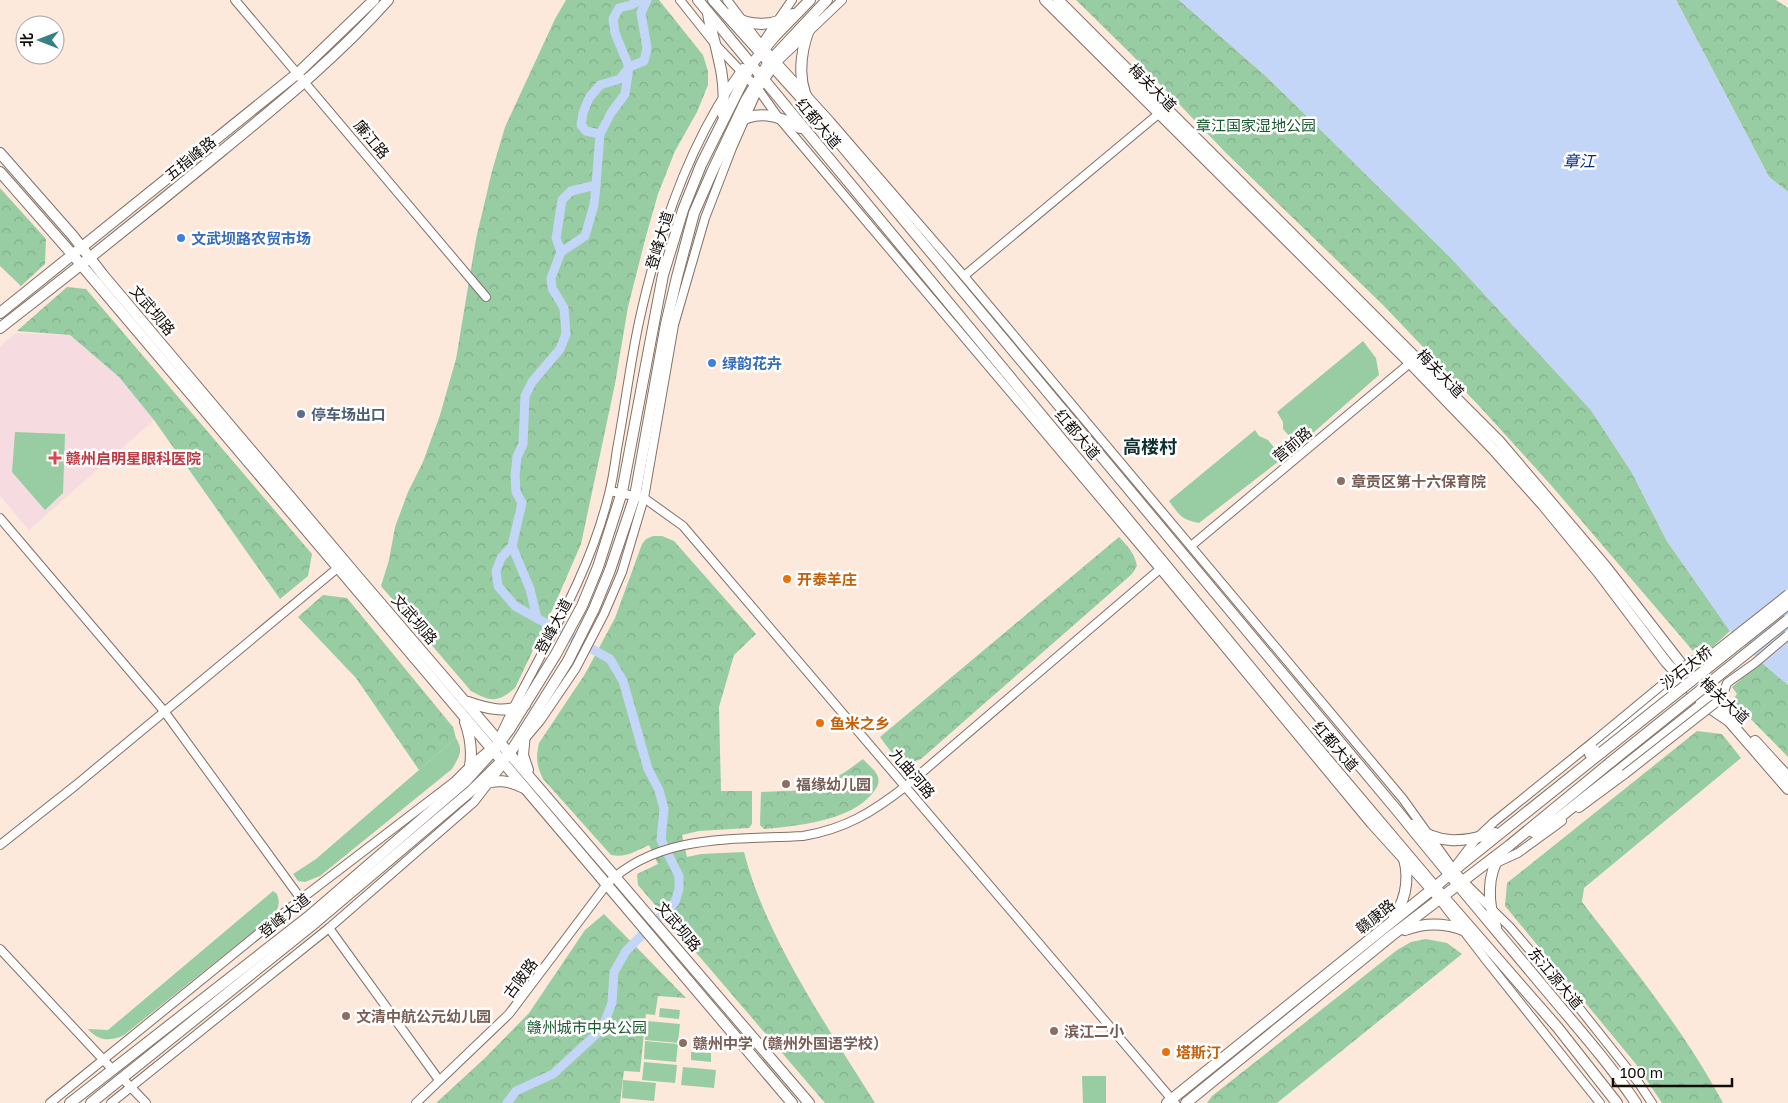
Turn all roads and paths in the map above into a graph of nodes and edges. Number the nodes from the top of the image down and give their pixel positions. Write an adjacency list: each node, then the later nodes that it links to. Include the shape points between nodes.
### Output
1 (236, 0): 23 (street, 廉江路)
2 (374, 0): 23 (main road, 五指峰路)
3 (388, 0): 25 (main road, 五指峰路)
4 (698, 0): 15 (main road, 红都大道)
5 (727, 0): 16 (street)
6 (792, 0): 17 (street)
7 (827, 0): 14 (main road, 登峰大道)
8 (842, 0): 18 (street)
9 (1045, 0): 30 (main road, 梅关大道)
10 (1058, 0): 30 (main road, 梅关大道)
11 (681, 1): 19 (street)
12 (715, 2): 16 (main road); 20 (main road, 红都大道)
13 (808, 2): 17 (main road, via 787,18); 20 (main road, 登峰大道)
14 (818, 9): 18 (main road); 21 (main road, 登峰大道)
15 (708, 12): 19 (main road); 22 (main road, 红都大道)
16 (741, 20): 17 (main road, via 759,24); 20 (street)
17 (777, 21): 20 (street)
18 (807, 34): 21 (street); 27 (main road, via 801,61)
19 (715, 44): 24 (street); 28 (main road, via 722,70)
20 (761, 50): 21 (main road, 红都大道); 22 (main road, 登峰大道)
21 (773, 63): 26 (main road, 登峰大道); 27 (street); 29 (main road, 红都大道)
22 (749, 64): 24 (main road, 登峰大道); 26 (main road, 红都大道)
23 (298, 73): 25 (street, 廉江路); 38 (main road, 五指峰路)
24 (743, 73): 26 (street); 28 (street); 33 (main road, 登峰大道)
25 (306, 82): 40 (main road, 五指峰路); 43 (street, 廉江路)
26 (759, 83): 31 (street); 32 (street); 34 (main road, 登峰大道); 35 (main road, 红都大道)
27 (805, 94): 29 (main road); 42 (street)
28 (724, 97): 33 (main road); 47 (street, via 693,154 652,270 639,323)
29 (812, 110): 86 (main road, 红都大道)
30 (1163, 111): 42 (street); 46 (main road, 梅关大道); 59 (main road, 梅关大道, via 1500,441 1606,567)
31 (778, 116): 32 (main road, via 765,114); 35 (main road); 53 (street)
32 (746, 118): 34 (main road); 49 (street, via 705,218 674,325)
33 (723, 120): 48 (main road, 登峰大道, via 687,201 663,275)
34 (734, 125): 49 (main road, 登峰大道, via 694,213 677,277 666,324)
35 (807, 132): 87 (main road, 红都大道)
36 (0, 153): 38 (main road, 文武坝路)
37 (0, 172): 39 (main road, 文武坝路)
38 (82, 248): 39 (main road, 五指峰路); 40 (main road, 文武坝路)
39 (72, 254): 41 (main road, 文武坝路); 44 (main road, 五指峰路)
40 (90, 258): 41 (main road, 五指峰路); 52 (main road, 文武坝路)
41 (80, 265): 45 (main road, 五指峰路); 52 (main road, 文武坝路)
42 (964, 276): 51 (street)
43 (486, 297)
44 (0, 313)
45 (0, 328)
46 (1410, 363): 51 (street, 营前路); 58 (main road, 梅关大道, via 1543,505)
47 (610, 491): 48 (street, 九曲河路); 64 (street, via 588,561)
48 (622, 492): 49 (street, 九曲河路); 63 (main road, 登峰大道, via 582,606)
49 (640, 497): 67 (main road, 登峰大道, via 594,609 568,661); 71 (street, via 622,572 604,614 576,668); 82 (street, 九曲河路, via 683,526)
50 (0, 518): 65 (street)
51 (1191, 546): 89 (street, via 1402,799)
52 (342, 565): 62 (main road, 文武坝路); 65 (street); 66 (main road, 文武坝路)
53 (1160, 569): 82 (street, 古陂路); 93 (street)
54 (1788, 594): 90 (street, bridge, via 1707,658 1691,661)
55 (1788, 604): 73 (main road, 沙石大桥, bridge)
56 (1788, 620): 76 (main road, 沙石大桥, bridge)
57 (1788, 636): 94 (street, bridge, via 1727,682 1722,698 1625,774 1518,852)
58 (1666, 662): 59 (main road, 梅关大道); 60 (main road, via 1671,679)
59 (1686, 676): 60 (main road); 61 (main road, 梅关大道)
60 (1664, 695): 88 (main road, via 1542,792)
61 (1708, 701): 68 (main road, 梅关大道); 69 (main road); 79 (main road, 梅关大道, via 1727,710)
62 (466, 702): 64 (main road, via 488,709); 70 (main road, 文武坝路)
63 (525, 705): 64 (main road); 70 (main road, 登峰大道)
64 (513, 709): 70 (street)
65 (164, 711): 91 (street); 101 (street)
66 (462, 712): 72 (main road, 文武坝路); 77 (main road, via 470,740)
67 (530, 721): 71 (main road); 74 (main road, 登峰大道)
68 (1729, 721): 69 (main road, via 1704,716); 83 (main road, 梅关大道)
69 (1681, 723): 92 (main road, via 1560,817)
70 (499, 741): 72 (main road, 登峰大道); 74 (main road, 文武坝路)
71 (523, 741): 74 (street); 78 (main road, via 523,755)
72 (492, 750): 75 (main road, 文武坝路); 77 (street); 80 (main road, 登峰大道)
73 (1602, 752): 88 (main road, 赣康路)
74 (511, 754): 75 (main road, 登峰大道); 78 (main road, 文武坝路)
75 (503, 762): 81 (street); 84 (main road, 登峰大道); 85 (main road, 文武坝路)
76 (1611, 762): 92 (main road, 赣康路)
77 (471, 765): 80 (main road); 101 (street, via 454,782)
78 (530, 776): 96 (main road, 文武坝路)
79 (1788, 777)
80 (466, 781): 111 (main road, 登峰大道, via 308,917)
81 (489, 782): 84 (main road); 85 (main road, via 512,783); 104 (street, via 474,802)
82 (906, 786): 96 (street, 古陂路, via 881,806 844,825 817,834 716,841 661,850 636,861); 115 (street, 九曲河路)
83 (1788, 790)
84 (471, 791): 112 (main road, 登峰大道, via 316,922)
85 (529, 793): 98 (main road, 文武坝路)
86 (1400, 814): 89 (main road); 95 (main road, 红都大道)
87 (1388, 830): 93 (main road); 99 (main road, 红都大道)
88 (1502, 832): 90 (main road); 95 (main road, 赣康路)
89 (1426, 834): 90 (main road, via 1448,840); 95 (street)
90 (1476, 839): 95 (street)
91 (0, 845)
92 (1510, 845): 94 (main road); 97 (main road, 赣康路)
93 (1405, 862): 99 (street); 103 (main road, via 1405,893)
94 (1497, 862): 97 (street); 102 (main road, via 1490,889)
95 (1452, 872): 97 (main road, 东江源大道); 99 (main road, 赣康路)
96 (616, 876): 98 (street, 古陂路); 123 (main road, 文武坝路)
97 (1461, 883): 100 (main road, 赣康路); 102 (street); 106 (main road, 东江源大道)
98 (607, 884): 113 (street, 古陂路, via 509,1014); 122 (main road, 文武坝路)
99 (1433, 888): 100 (main road, 东江源大道); 103 (main road, 赣康路)
100 (1442, 898): 105 (street); 107 (main road, 赣康路); 108 (main road, 东江源大道)
101 (301, 899): 110 (street)
102 (1491, 909): 106 (main road); 128 (street, via 1510,926 1580,1009)
103 (1390, 923): 115 (main road, 赣康路)
104 (329, 928): 113 (street); 114 (street)
105 (1464, 930): 107 (main road, via 1427,924); 108 (main road); 125 (street)
106 (1500, 934): 127 (main road, 东江源大道)
107 (1391, 936): 124 (main road, 赣康路)
108 (1485, 944): 126 (main road, 东江源大道, via 1558,1028)
109 (0, 949): 110 (street)
110 (103, 1058): 111 (street); 116 (street)
111 (112, 1069): 117 (main road, 登峰大道)
112 (122, 1078): 114 (street); 118 (main road, 登峰大道)
113 (440, 1080): 121 (street, 古陂路)
114 (131, 1087): 119 (street); 120 (street)
115 (1171, 1102)
116 (50, 1103)
117 (70, 1103)
118 (91, 1103)
119 (111, 1103)
120 (146, 1103)
121 (416, 1103)
122 (792, 1103)
123 (809, 1103)
124 (1186, 1103)
125 (1600, 1103)
126 (1617, 1103)
127 (1636, 1103)
128 (1652, 1103)

